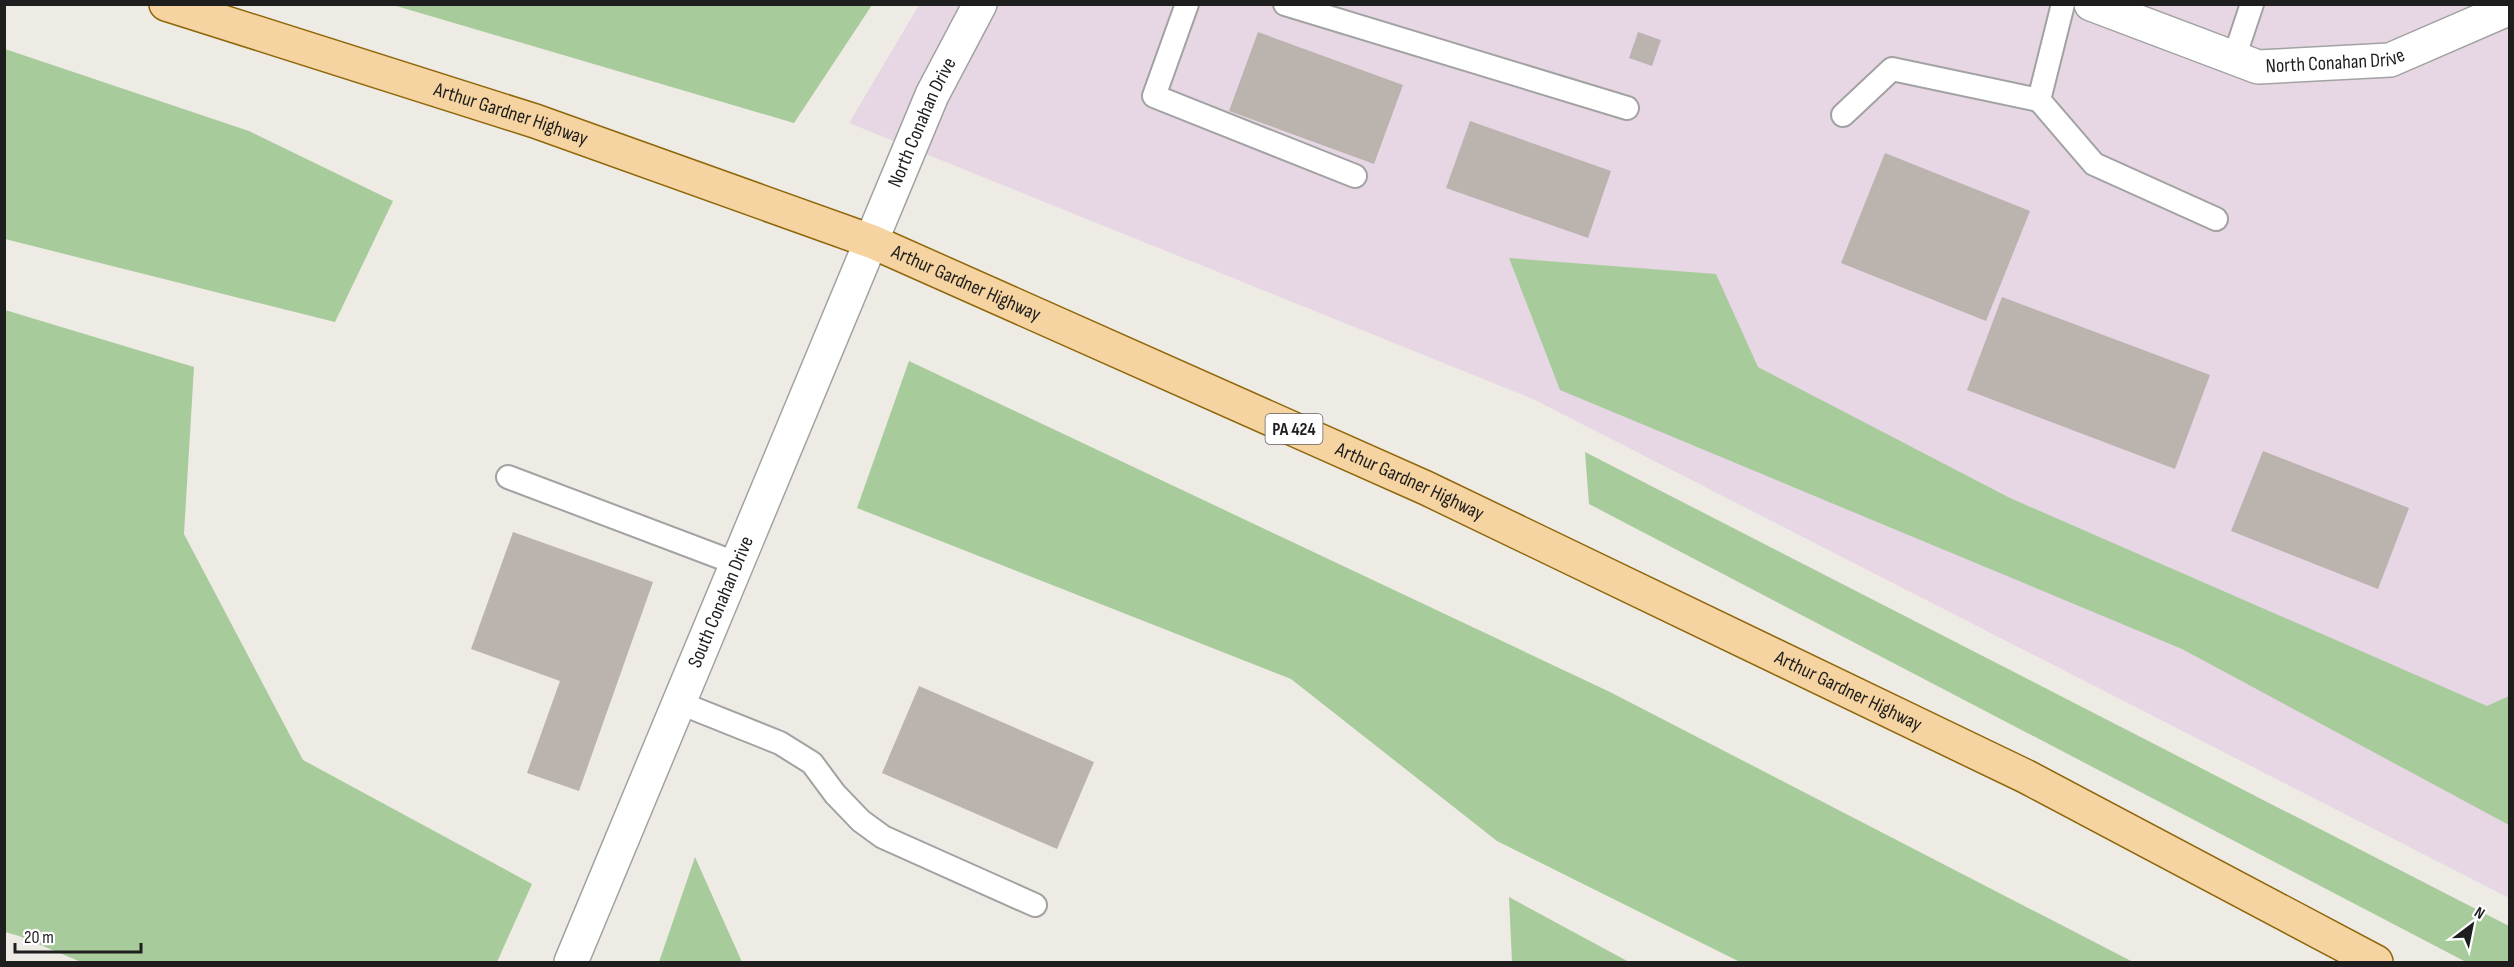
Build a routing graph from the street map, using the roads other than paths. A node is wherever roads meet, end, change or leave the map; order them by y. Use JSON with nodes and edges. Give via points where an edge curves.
{"nodes":[{"id":1,"x":166,"y":4,"type":"edge"},
{"id":2,"x":980,"y":4,"type":"edge"},
{"id":3,"x":1187,"y":4,"type":"edge"},
{"id":4,"x":1285,"y":4,"type":"edge"},
{"id":5,"x":2062,"y":4,"type":"edge"},
{"id":6,"x":2091,"y":4,"type":"edge"},
{"id":7,"x":2252,"y":4,"type":"edge"},
{"id":8,"x":2510,"y":8,"type":"edge"},
{"id":9,"x":2234,"y":58,"type":"junction"},
{"id":10,"x":2039,"y":100,"type":"junction"},
{"id":11,"x":1628,"y":108,"type":"dead end"},
{"id":12,"x":1843,"y":115,"type":"dead end"},
{"id":13,"x":1355,"y":176,"type":"dead end"},
{"id":14,"x":2216,"y":219,"type":"dead end"},
{"id":15,"x":873,"y":242,"type":"junction"},
{"id":16,"x":508,"y":477,"type":"dead end"},
{"id":17,"x":738,"y":564,"type":"junction"},
{"id":18,"x":680,"y":703,"type":"junction"},
{"id":19,"x":1035,"y":905,"type":"dead end"},
{"id":20,"x":571,"y":963,"type":"edge"},
{"id":21,"x":2376,"y":963,"type":"edge"}],
"edges":[{"from":1,"to":15,"type":"main road","name":"Arthur Gardner Highway","number":"PA 424","via":[[535,121]]},
{"from":2,"to":15,"type":"street","name":"North Conahan Drive","via":[[932,95]]},
{"from":3,"to":13,"type":"lane","via":[[1154,96]]},
{"from":4,"to":11,"type":"lane"},
{"from":5,"to":10,"type":"lane"},
{"from":6,"to":9,"type":"street","name":"North Conahan Drive"},
{"from":7,"to":9,"type":"lane"},
{"from":8,"to":9,"type":"street","name":"North Conahan Drive","via":[[2390,60],[2258,67]]},
{"from":10,"to":12,"type":"lane","via":[[1892,69]]},
{"from":10,"to":14,"type":"lane","via":[[2094,165]]},
{"from":15,"to":17,"type":"street","name":"South Conahan Drive"},
{"from":15,"to":21,"type":"main road","name":"Arthur Gardner Highway","number":"PA 424","via":[[1437,493],[2026,777]]},
{"from":16,"to":17,"type":"lane"},
{"from":17,"to":18,"type":"street","name":"South Conahan Drive"},
{"from":18,"to":19,"type":"lane","via":[[780,743],[812,763],[835,794],[883,837]]},
{"from":18,"to":20,"type":"street","name":"South Conahan Drive"}]}
